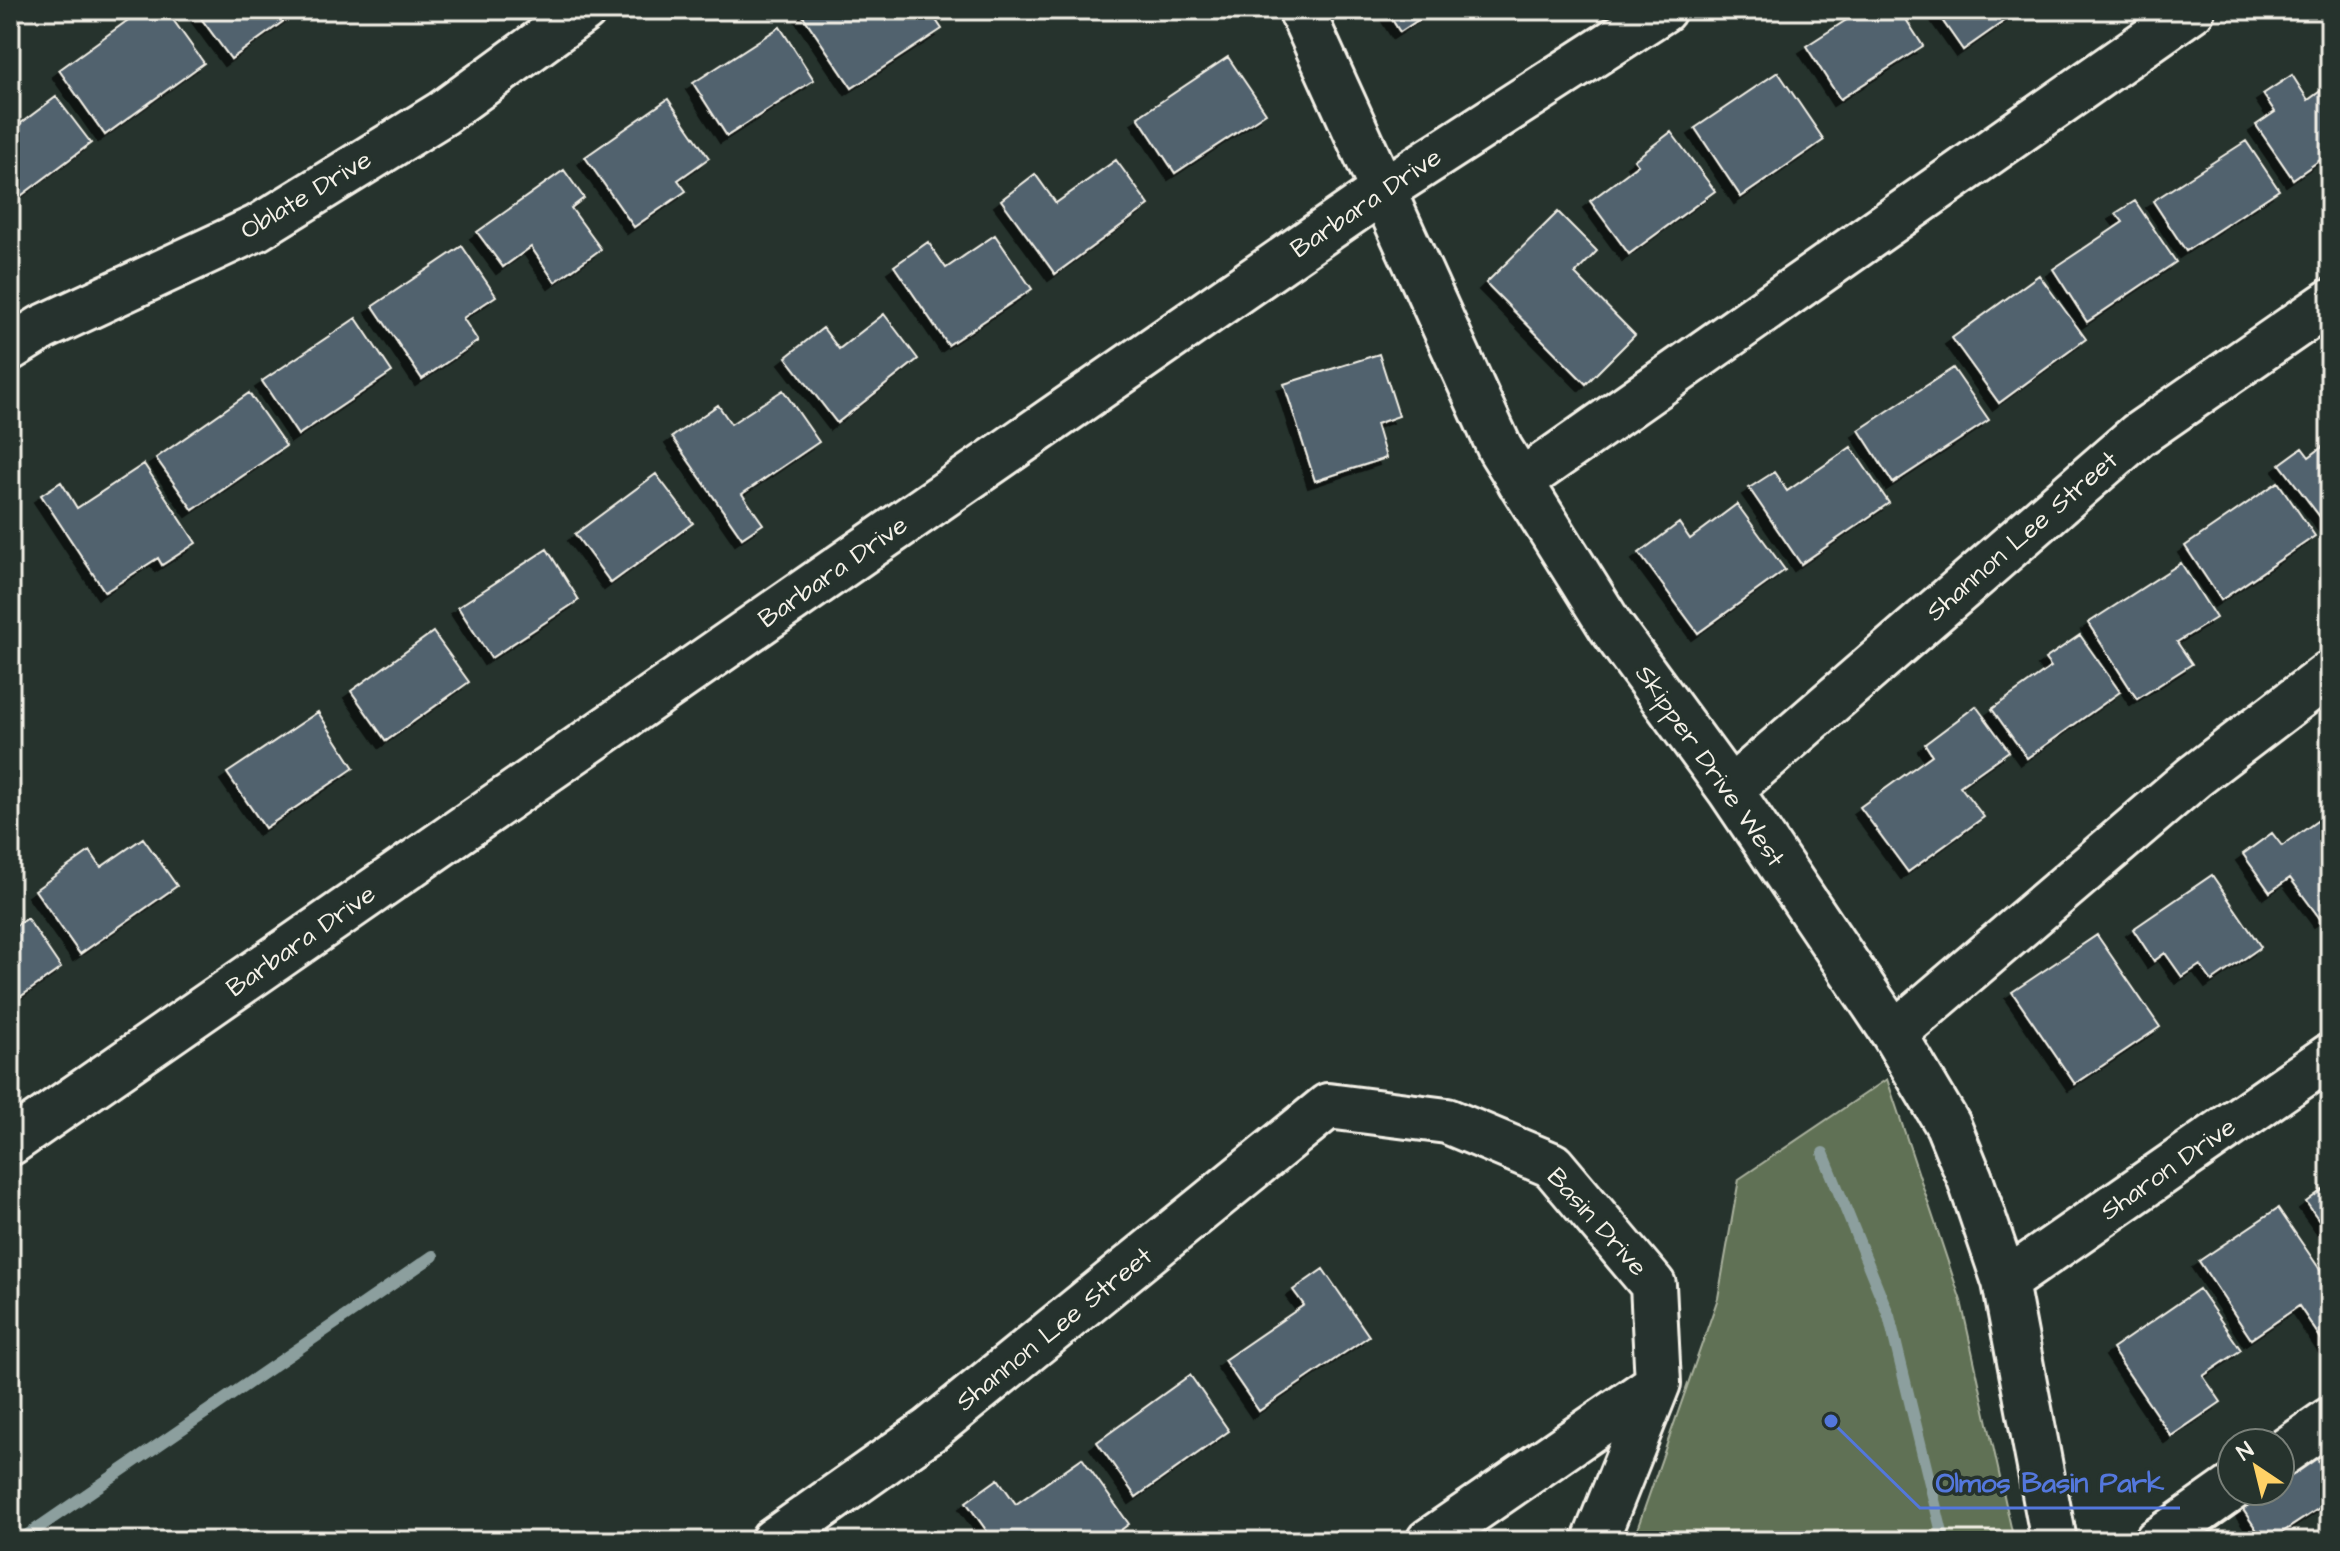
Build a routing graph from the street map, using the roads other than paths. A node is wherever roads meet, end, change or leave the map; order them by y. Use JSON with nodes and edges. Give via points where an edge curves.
{"nodes":[{"id":1,"x":584,"y":10,"type":"edge"},
{"id":2,"x":1301,"y":10,"type":"edge"},
{"id":3,"x":1663,"y":10,"type":"edge"},
{"id":4,"x":2192,"y":10,"type":"edge"},
{"id":5,"x":1382,"y":191,"type":"junction"},
{"id":6,"x":2330,"y":302,"type":"edge"},
{"id":7,"x":21,"y":329,"type":"edge"},
{"id":8,"x":1520,"y":482,"type":"junction"},
{"id":9,"x":2330,"y":673,"type":"edge"},
{"id":10,"x":1730,"y":790,"type":"junction"},
{"id":11,"x":1894,"y":1034,"type":"junction"},
{"id":12,"x":2330,"y":1056,"type":"edge"},
{"id":13,"x":1328,"y":1106,"type":"joint"},
{"id":14,"x":10,"y":1143,"type":"edge"},
{"id":15,"x":2005,"y":1282,"type":"junction"},
{"id":16,"x":1658,"y":1383,"type":"junction"},
{"id":17,"x":2330,"y":1420,"type":"edge"},
{"id":18,"x":2296,"y":1444,"type":"edge"},
{"id":19,"x":2216,"y":1499,"type":"edge"},
{"id":20,"x":773,"y":1541,"type":"edge"},
{"id":21,"x":1429,"y":1541,"type":"edge"},
{"id":22,"x":1595,"y":1541,"type":"edge"},
{"id":23,"x":2054,"y":1541,"type":"edge"},
{"id":24,"x":2157,"y":1541,"type":"edge"}],
"edges":[{"from":1,"to":7,"type":"street","name":"Oblate Drive","via":[[443,113],[257,228]]},
{"from":2,"to":5,"type":"street","name":"Skipper Drive West"},
{"from":3,"to":5,"type":"street","name":"Barbara Drive"},
{"from":4,"to":8,"type":"street"},
{"from":5,"to":8,"type":"street","name":"Skipper Drive West"},
{"from":5,"to":14,"type":"street","name":"Barbara Drive"},
{"from":6,"to":10,"type":"street","name":"Shannon Lee Street","via":[[2138,435]]},
{"from":8,"to":10,"type":"street","name":"Skipper Drive West","via":[[1611,627]]},
{"from":9,"to":11,"type":"street","via":[[2194,777]]},
{"from":10,"to":11,"type":"street","name":"Skipper Drive West"},
{"from":11,"to":15,"type":"street","name":"Skipper Drive West","via":[[1948,1125]]},
{"from":12,"to":15,"type":"street","name":"Sharon Drive"},
{"from":13,"to":16,"type":"street","name":"Basin Drive","via":[[1447,1121],[1552,1165],[1653,1285]]},
{"from":13,"to":20,"type":"street","name":"Shannon Lee Street","via":[[930,1430]]},
{"from":15,"to":23,"type":"street","name":"Skipper Drive West"},
{"from":16,"to":21,"type":"street"},
{"from":16,"to":22,"type":"street","name":"Basin Drive"},
{"from":17,"to":18,"type":"street"},
{"from":19,"to":24,"type":"street"}]}
